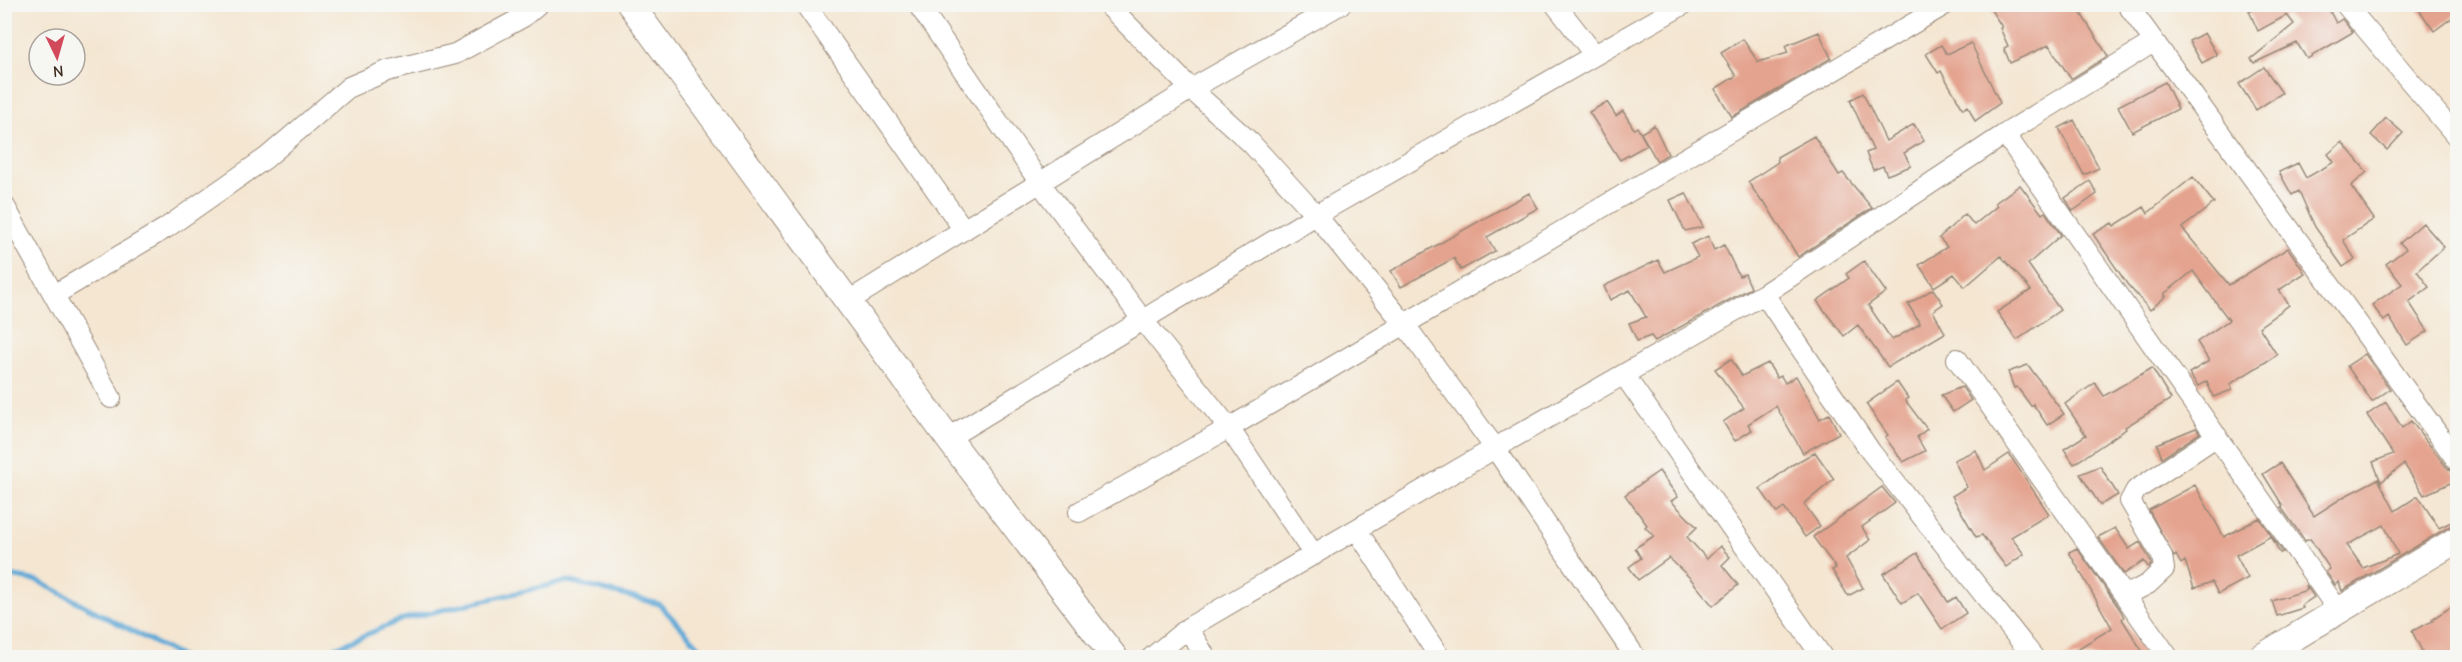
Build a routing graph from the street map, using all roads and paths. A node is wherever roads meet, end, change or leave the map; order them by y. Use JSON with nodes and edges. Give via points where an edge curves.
{"nodes":[{"id":1,"x":538,"y":4,"type":"edge"},
{"id":2,"x":630,"y":4,"type":"edge"},
{"id":3,"x":805,"y":4,"type":"edge"},
{"id":4,"x":918,"y":4,"type":"edge"},
{"id":5,"x":1107,"y":4,"type":"edge"},
{"id":6,"x":1555,"y":4,"type":"edge"},
{"id":7,"x":1684,"y":4,"type":"edge"},
{"id":8,"x":1947,"y":4,"type":"edge"},
{"id":9,"x":2127,"y":4,"type":"edge"},
{"id":10,"x":2345,"y":4,"type":"edge"},
{"id":11,"x":1341,"y":5,"type":"edge"},
{"id":12,"x":2152,"y":43,"type":"junction"},
{"id":13,"x":1594,"y":54,"type":"junction"},
{"id":14,"x":1191,"y":89,"type":"junction"},
{"id":15,"x":2005,"y":134,"type":"junction"},
{"id":16,"x":2457,"y":135,"type":"edge"},
{"id":17,"x":1040,"y":183,"type":"junction"},
{"id":18,"x":4,"y":205,"type":"edge"},
{"id":19,"x":1316,"y":215,"type":"junction"},
{"id":20,"x":964,"y":230,"type":"junction"},
{"id":21,"x":1764,"y":294,"type":"junction"},
{"id":22,"x":54,"y":295,"type":"junction"},
{"id":23,"x":848,"y":302,"type":"junction"},
{"id":24,"x":1142,"y":319,"type":"junction"},
{"id":25,"x":1405,"y":325,"type":"junction"},
{"id":26,"x":1957,"y":359,"type":"dead end"},
{"id":27,"x":1624,"y":375,"type":"junction"},
{"id":28,"x":111,"y":398,"type":"dead end"},
{"id":29,"x":1229,"y":428,"type":"junction"},
{"id":30,"x":2217,"y":436,"type":"junction"},
{"id":31,"x":948,"y":438,"type":"junction"},
{"id":32,"x":1496,"y":448,"type":"junction"},
{"id":33,"x":2457,"y":462,"type":"edge"},
{"id":34,"x":1079,"y":512,"type":"dead end"},
{"id":35,"x":1357,"y":530,"type":"junction"},
{"id":36,"x":2457,"y":539,"type":"edge"},
{"id":37,"x":1314,"y":555,"type":"junction"},
{"id":38,"x":2125,"y":596,"type":"junction"},
{"id":39,"x":2338,"y":610,"type":"junction"},
{"id":40,"x":1188,"y":628,"type":"junction"},
{"id":41,"x":1115,"y":657,"type":"edge"},
{"id":42,"x":1151,"y":657,"type":"edge"},
{"id":43,"x":1206,"y":657,"type":"edge"},
{"id":44,"x":1440,"y":657,"type":"edge"},
{"id":45,"x":1636,"y":657,"type":"edge"},
{"id":46,"x":1824,"y":657,"type":"edge"},
{"id":47,"x":2034,"y":657,"type":"edge"},
{"id":48,"x":2169,"y":657,"type":"edge"},
{"id":49,"x":2260,"y":657,"type":"edge"}],
"edges":[{"from":1,"to":22,"type":"street","via":[[523,17],[455,54],[387,71],[348,87],[266,158],[166,228]]},
{"from":2,"to":23,"type":"main road"},
{"from":3,"to":20,"type":"street"},
{"from":4,"to":17,"type":"street"},
{"from":5,"to":14,"type":"street"},
{"from":6,"to":13,"type":"street"},
{"from":7,"to":13,"type":"street"},
{"from":8,"to":25,"type":"street"},
{"from":9,"to":12,"type":"street"},
{"from":10,"to":16,"type":"street"},
{"from":11,"to":14,"type":"street"},
{"from":12,"to":15,"type":"street"},
{"from":12,"to":33,"type":"street"},
{"from":13,"to":19,"type":"street"},
{"from":14,"to":17,"type":"street"},
{"from":14,"to":19,"type":"street","via":[[1251,142]]},
{"from":15,"to":21,"type":"street"},
{"from":15,"to":30,"type":"street"},
{"from":17,"to":20,"type":"street"},
{"from":17,"to":24,"type":"street"},
{"from":18,"to":22,"type":"street"},
{"from":19,"to":24,"type":"street"},
{"from":19,"to":25,"type":"street"},
{"from":20,"to":23,"type":"street"},
{"from":21,"to":27,"type":"street"},
{"from":21,"to":47,"type":"street","via":[[1870,452]]},
{"from":22,"to":28,"type":"street"},
{"from":23,"to":31,"type":"main road"},
{"from":24,"to":29,"type":"street"},
{"from":24,"to":31,"type":"street"},
{"from":25,"to":29,"type":"street"},
{"from":25,"to":32,"type":"street"},
{"from":26,"to":38,"type":"street"},
{"from":27,"to":32,"type":"street"},
{"from":27,"to":46,"type":"street"},
{"from":29,"to":34,"type":"street"},
{"from":29,"to":37,"type":"street"},
{"from":30,"to":38,"type":"street","via":[[2136,490],[2130,501],[2162,556],[2164,569],[2148,584]]},
{"from":30,"to":39,"type":"street"},
{"from":31,"to":41,"type":"main road"},
{"from":32,"to":35,"type":"street"},
{"from":32,"to":45,"type":"street"},
{"from":35,"to":37,"type":"street"},
{"from":35,"to":44,"type":"street"},
{"from":36,"to":39,"type":"main road"},
{"from":37,"to":40,"type":"street"},
{"from":38,"to":48,"type":"street"},
{"from":39,"to":49,"type":"main road"},
{"from":40,"to":42,"type":"street"},
{"from":40,"to":43,"type":"street"}]}
